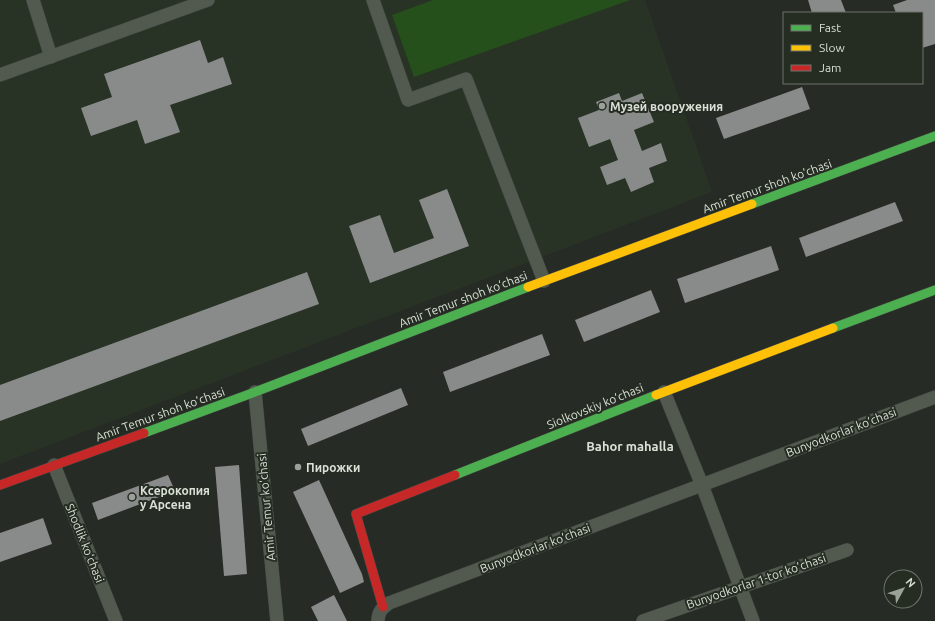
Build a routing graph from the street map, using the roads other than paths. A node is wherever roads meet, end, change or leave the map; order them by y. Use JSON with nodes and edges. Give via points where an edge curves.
{"nodes":[{"id":1,"x":33,"y":0,"type":"edge"},
{"id":2,"x":208,"y":0,"type":"edge"},
{"id":3,"x":373,"y":0,"type":"edge"},
{"id":4,"x":51,"y":57,"type":"junction"},
{"id":5,"x":0,"y":75,"type":"edge"},
{"id":6,"x":935,"y":136,"type":"edge"},
{"id":7,"x":544,"y":281,"type":"junction"},
{"id":8,"x":935,"y":290,"type":"edge"},
{"id":9,"x":255,"y":392,"type":"junction"},
{"id":10,"x":664,"y":392,"type":"junction"},
{"id":11,"x":935,"y":397,"type":"edge"},
{"id":12,"x":54,"y":466,"type":"junction"},
{"id":13,"x":0,"y":485,"type":"edge"},
{"id":14,"x":702,"y":485,"type":"junction"},
{"id":15,"x":847,"y":550,"type":"dead end"},
{"id":16,"x":740,"y":587,"type":"junction"},
{"id":17,"x":383,"y":607,"type":"junction"},
{"id":18,"x":114,"y":621,"type":"edge"},
{"id":19,"x":276,"y":621,"type":"edge"},
{"id":20,"x":378,"y":621,"type":"edge"},
{"id":21,"x":643,"y":621,"type":"edge"},
{"id":22,"x":753,"y":621,"type":"edge"}],
"edges":[{"from":1,"to":4,"type":"street"},
{"from":2,"to":4,"type":"street"},
{"from":3,"to":7,"type":"street","via":[[408,100],[466,79]]},
{"from":4,"to":5,"type":"street"},
{"from":6,"to":7,"type":"main road","name":"Amir Temur shoh ko‘chasi"},
{"from":7,"to":9,"type":"main road","name":"Amir Temur shoh ko‘chasi"},
{"from":8,"to":10,"type":"main road","name":"Siolkovskiy ko‘chasi"},
{"from":9,"to":12,"type":"main road","name":"Amir Temur shoh ko‘chasi"},
{"from":9,"to":19,"type":"street","name":"Amir Temur ko‘chasi"},
{"from":10,"to":14,"type":"street"},
{"from":10,"to":17,"type":"main road","name":"Siolkovskiy ko‘chasi","via":[[356,514]]},
{"from":11,"to":14,"type":"street","name":"Bunyodkorlar ko‘chasi"},
{"from":12,"to":13,"type":"main road","name":"Amir Temur shoh ko‘chasi"},
{"from":12,"to":18,"type":"street","name":"Shodlik ko‘chasi"},
{"from":14,"to":16,"type":"street"},
{"from":14,"to":17,"type":"street","name":"Bunyodkorlar ko‘chasi"},
{"from":15,"to":16,"type":"street","name":"Bunyodkorlar 1-tor ko‘chasi"},
{"from":16,"to":21,"type":"street","name":"Bunyodkorlar 1-tor ko‘chasi"},
{"from":16,"to":22,"type":"street"},
{"from":17,"to":20,"type":"street","via":[[379,612]]}]}
